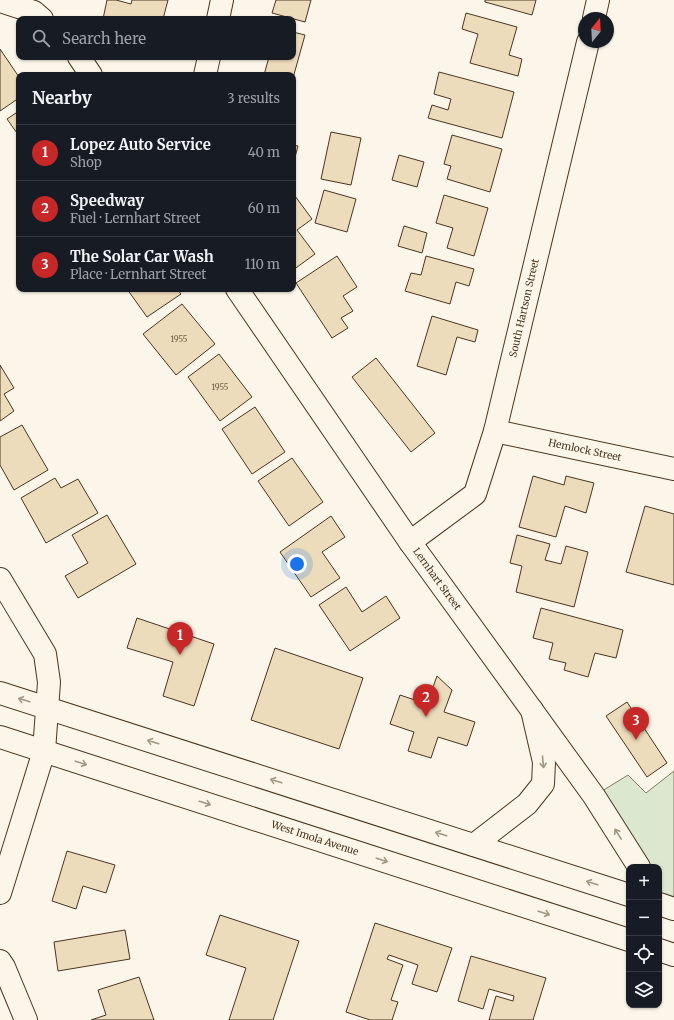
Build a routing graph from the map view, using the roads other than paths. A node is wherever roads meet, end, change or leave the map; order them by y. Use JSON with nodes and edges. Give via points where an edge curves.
{"nodes":[{"id":1,"x":0,"y":0,"type":"edge"},
{"id":2,"x":222,"y":0,"type":"edge"},
{"id":3,"x":598,"y":0,"type":"edge"},
{"id":4,"x":595,"y":12,"type":"edge"},
{"id":5,"x":39,"y":16,"type":"edge"},
{"id":6,"x":219,"y":16,"type":"edge"},
{"id":7,"x":587,"y":48,"type":"edge"},
{"id":8,"x":81,"y":60,"type":"edge"},
{"id":9,"x":208,"y":60,"type":"edge"},
{"id":10,"x":89,"y":72,"type":"edge"},
{"id":11,"x":206,"y":72,"type":"edge"},
{"id":12,"x":239,"y":292,"type":"edge"},
{"id":13,"x":495,"y":431,"type":"junction"},
{"id":14,"x":674,"y":469,"type":"edge"},
{"id":15,"x":410,"y":542,"type":"junction"},
{"id":16,"x":2,"y":592,"type":"edge"},
{"id":17,"x":0,"y":693,"type":"edge"},
{"id":18,"x":48,"y":708,"type":"junction"},
{"id":19,"x":532,"y":710,"type":"junction"},
{"id":20,"x":0,"y":737,"type":"edge"},
{"id":21,"x":44,"y":751,"type":"junction"},
{"id":22,"x":474,"y":844,"type":"junction"},
{"id":23,"x":637,"y":864,"type":"edge"},
{"id":24,"x":0,"y":893,"type":"edge"},
{"id":25,"x":626,"y":894,"type":"edge"},
{"id":26,"x":626,"y":939,"type":"edge"},
{"id":27,"x":662,"y":951,"type":"edge"},
{"id":28,"x":674,"y":955,"type":"edge"},
{"id":29,"x":0,"y":961,"type":"edge"},
{"id":30,"x":26,"y":1020,"type":"edge"}],
"edges":[{"from":1,"to":5,"type":"street"},
{"from":2,"to":6,"type":"street"},
{"from":3,"to":4,"type":"street"},
{"from":7,"to":13,"type":"street","name":"South Hartson Street"},
{"from":8,"to":10,"type":"street"},
{"from":9,"to":11,"type":"street"},
{"from":12,"to":15,"type":"street","name":"Lernhart Street"},
{"from":13,"to":14,"type":"street","name":"Hemlock Street"},
{"from":13,"to":15,"type":"street","name":"South Hartson Street","via":[[475,494]]},
{"from":15,"to":19,"type":"street","name":"Lernhart Street"},
{"from":16,"to":18,"type":"street","via":[[45,654],[49,682]]},
{"from":18,"to":17,"type":"street","one_way":true},
{"from":18,"to":21,"type":"street"},
{"from":22,"to":18,"type":"street","one_way":true},
{"from":19,"to":22,"type":"street","one_way":true,"via":[[544,762],[542,784],[528,804]]},
{"from":23,"to":19,"type":"street","name":"Lernhart Street","one_way":true,"via":[[594,796]]},
{"from":20,"to":21,"type":"street","name":"West Imola Avenue"},
{"from":21,"to":24,"type":"street"},
{"from":21,"to":26,"type":"street","name":"West Imola Avenue","one_way":true},
{"from":25,"to":22,"type":"street","one_way":true},
{"from":27,"to":28,"type":"street"},
{"from":29,"to":30,"type":"street"}]}
